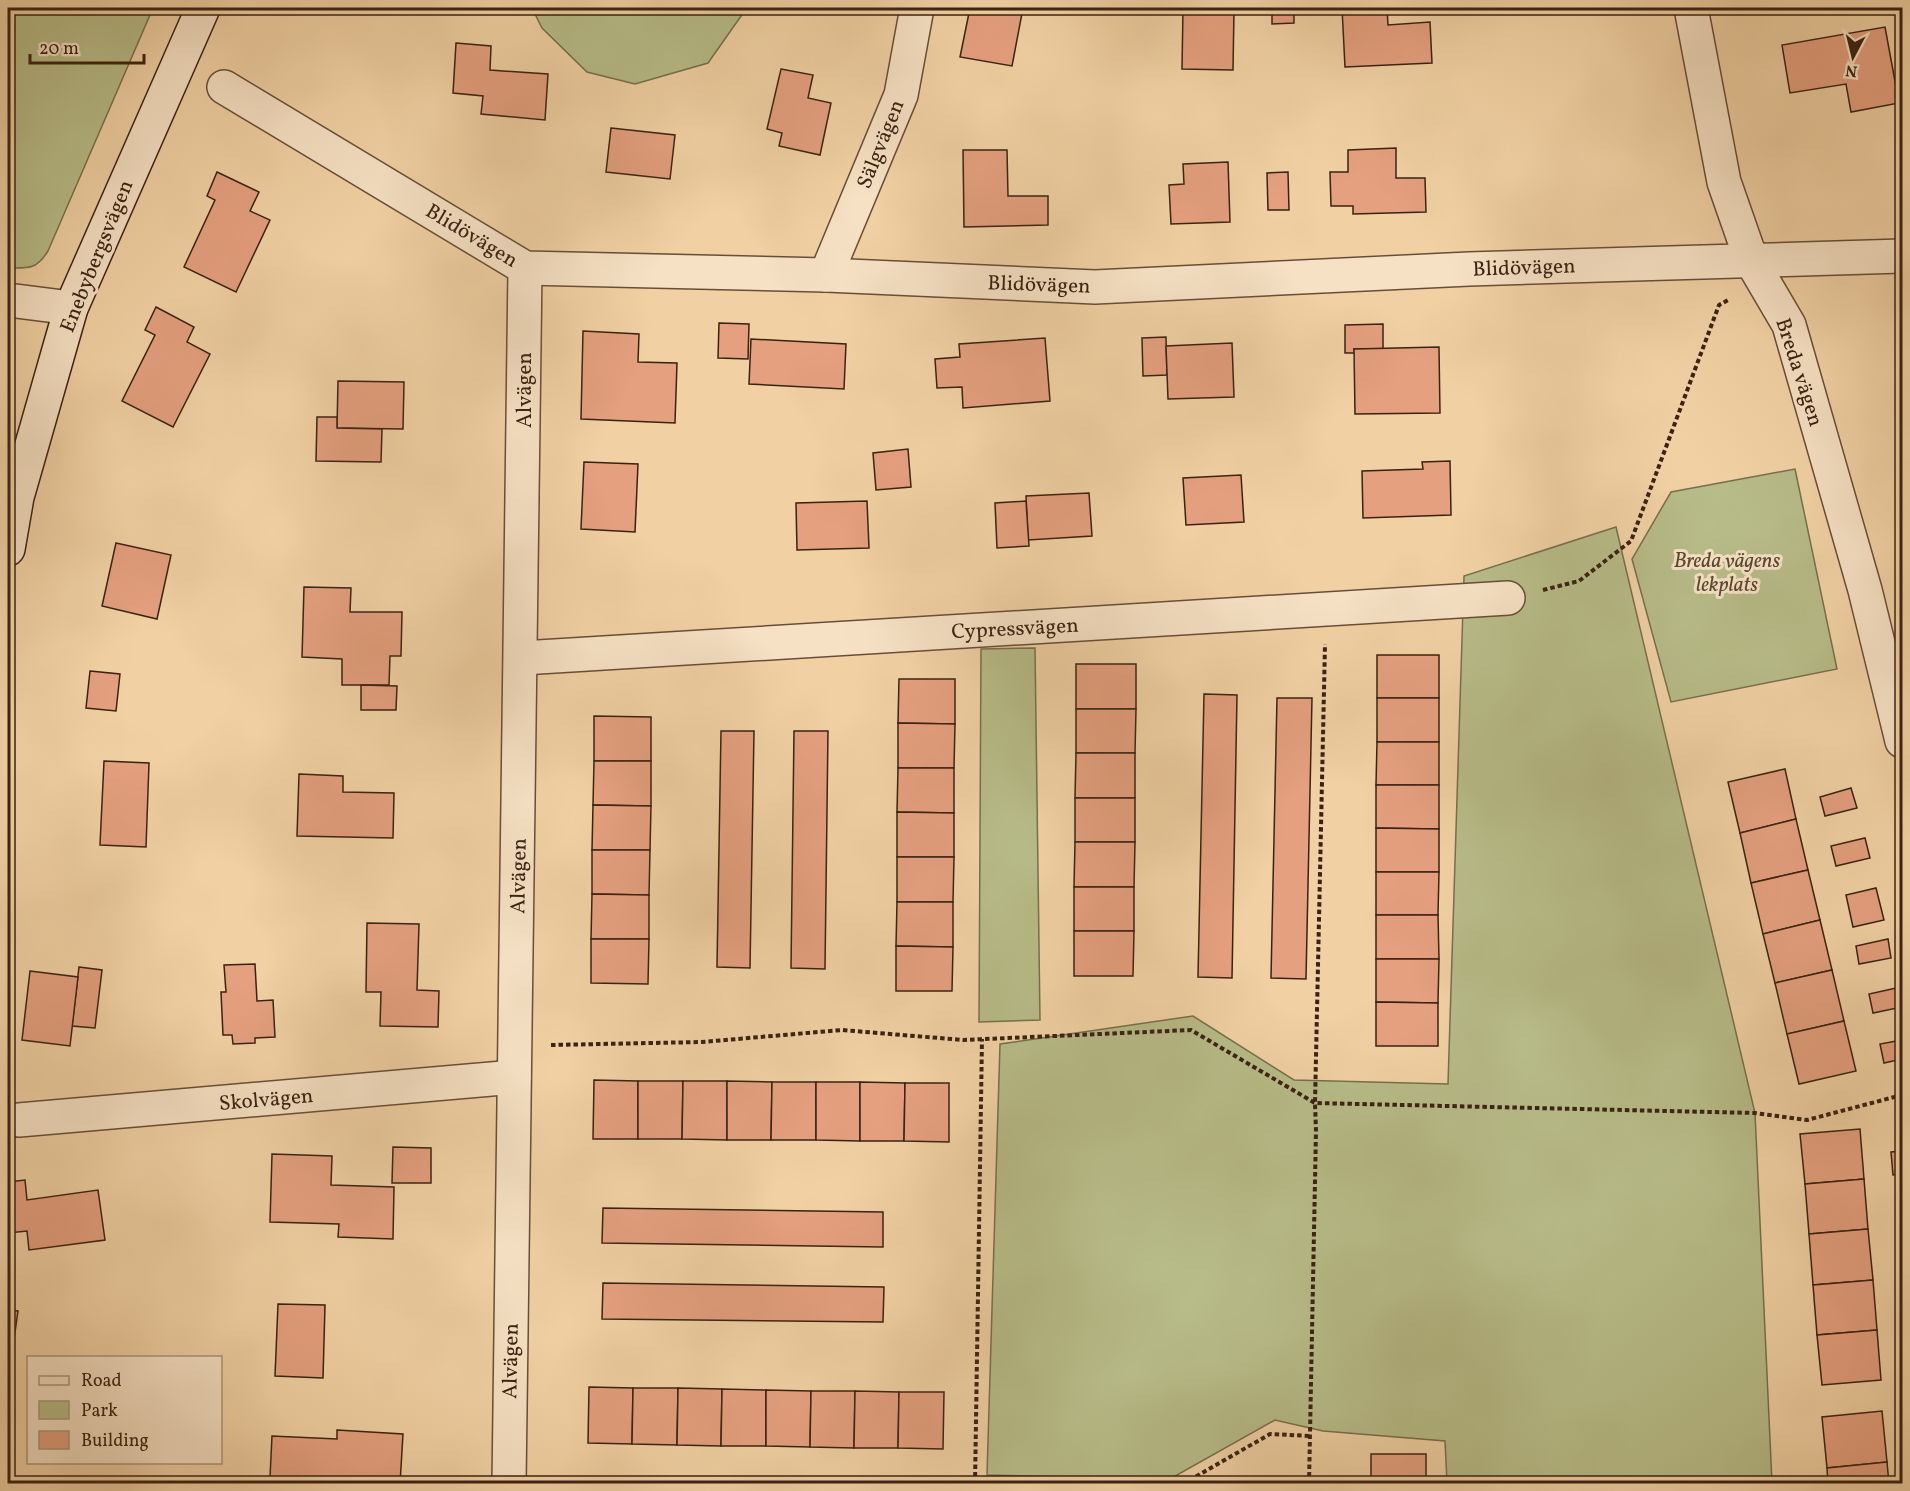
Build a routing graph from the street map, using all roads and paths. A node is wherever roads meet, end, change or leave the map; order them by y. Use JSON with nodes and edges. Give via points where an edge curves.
{"nodes":[{"id":1,"x":203,"y":8,"type":"edge"},
{"id":2,"x":918,"y":8,"type":"edge"},
{"id":3,"x":1691,"y":8,"type":"edge"},
{"id":4,"x":224,"y":87,"type":"dead end"},
{"id":5,"x":1902,"y":256,"type":"edge"},
{"id":6,"x":525,"y":267,"type":"junction"},
{"id":7,"x":1758,"y":272,"type":"junction"},
{"id":8,"x":826,"y":275,"type":"junction"},
{"id":9,"x":8,"y":300,"type":"edge"},
{"id":10,"x":71,"y":308,"type":"junction"},
{"id":11,"x":8,"y":549,"type":"edge"},
{"id":12,"x":1508,"y":598,"type":"joint"},
{"id":13,"x":1325,"y":609,"type":"junction"},
{"id":14,"x":522,"y":658,"type":"junction"},
{"id":15,"x":1902,"y":741,"type":"edge"},
{"id":16,"x":982,"y":1039,"type":"junction"},
{"id":17,"x":515,"y":1045,"type":"junction"},
{"id":18,"x":514,"y":1077,"type":"junction"},
{"id":19,"x":1902,"y":1095,"type":"edge"},
{"id":20,"x":1315,"y":1103,"type":"junction"},
{"id":21,"x":19,"y":1120,"type":"dead end"},
{"id":22,"x":1310,"y":1436,"type":"junction"},
{"id":23,"x":509,"y":1484,"type":"edge"},
{"id":24,"x":830,"y":1484,"type":"edge"},
{"id":25,"x":956,"y":1484,"type":"edge"},
{"id":26,"x":975,"y":1484,"type":"edge"},
{"id":27,"x":1184,"y":1484,"type":"edge"},
{"id":28,"x":1309,"y":1484,"type":"edge"}],
"edges":[{"from":1,"to":10,"type":"street","name":"Enebybergsvägen"},
{"from":2,"to":8,"type":"street","name":"Sälgvägen","via":[[901,95]]},
{"from":3,"to":7,"type":"street","name":"Breda vägen","via":[[1724,182]]},
{"from":4,"to":6,"type":"street","name":"Blidövägen"},
{"from":5,"to":7,"type":"street","name":"Blidövägen"},
{"from":6,"to":8,"type":"street","name":"Blidövägen"},
{"from":6,"to":14,"type":"street","name":"Alvägen"},
{"from":7,"to":8,"type":"street","name":"Blidövägen","via":[[1713,261],[1095,287]]},
{"from":7,"to":12,"type":"path","via":[[1719,305],[1631,541],[1579,581]]},
{"from":7,"to":15,"type":"street","name":"Breda vägen","via":[[1790,325],[1865,590]]},
{"from":9,"to":10,"type":"street"},
{"from":10,"to":11,"type":"street","name":"Enebybergsvägen","via":[[17,497]]},
{"from":12,"to":13,"type":"street","name":"Cypressvägen"},
{"from":13,"to":14,"type":"street","name":"Cypressvägen"},
{"from":13,"to":20,"type":"path"},
{"from":14,"to":17,"type":"street","name":"Alvägen"},
{"from":16,"to":17,"type":"path","via":[[842,1030],[702,1042]]},
{"from":16,"to":20,"type":"path","via":[[1191,1030]]},
{"from":16,"to":26,"type":"path"},
{"from":17,"to":18,"type":"street","name":"Alvägen"},
{"from":18,"to":21,"type":"street","name":"Skolvägen"},
{"from":18,"to":23,"type":"street","name":"Alvägen"},
{"from":19,"to":20,"type":"path","via":[[1807,1120],[1755,1113]]},
{"from":20,"to":22,"type":"path"},
{"from":22,"to":27,"type":"path","via":[[1269,1434]]},
{"from":22,"to":28,"type":"path"},
{"from":24,"to":25,"type":"path"}]}
